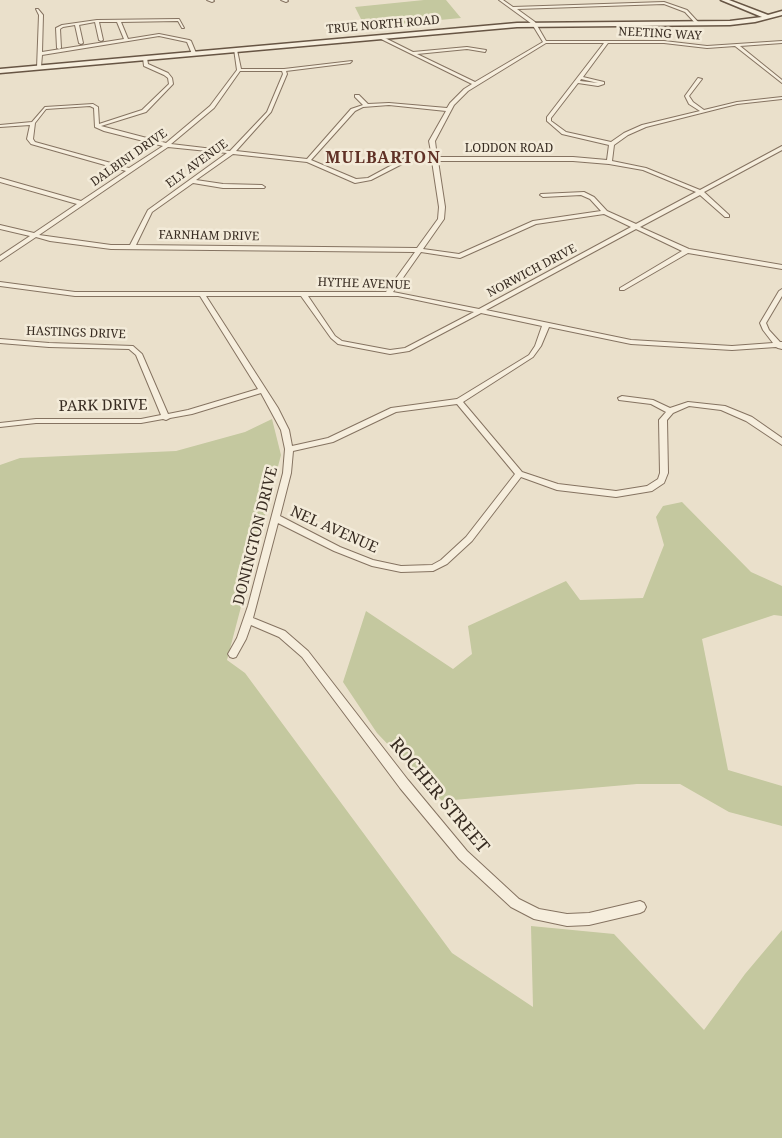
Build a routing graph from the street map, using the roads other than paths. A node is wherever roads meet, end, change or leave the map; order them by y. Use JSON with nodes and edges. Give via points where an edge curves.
{"nodes":[{"id":1,"x":501,"y":0,"type":"edge"},
{"id":2,"x":724,"y":0,"type":"edge"},
{"id":3,"x":735,"y":0,"type":"edge"},
{"id":4,"x":642,"y":2,"type":"edge"},
{"id":5,"x":512,"y":8,"type":"junction"},
{"id":6,"x":37,"y":10,"type":"dead end"},
{"id":7,"x":782,"y":13,"type":"edge"},
{"id":8,"x":772,"y":16,"type":"junction"},
{"id":9,"x":782,"y":18,"type":"edge"},
{"id":10,"x":118,"y":20,"type":"junction"},
{"id":11,"x":140,"y":20,"type":"junction"},
{"id":12,"x":97,"y":21,"type":"junction"},
{"id":13,"x":161,"y":21,"type":"junction"},
{"id":14,"x":782,"y":22,"type":"edge"},
{"id":15,"x":697,"y":23,"type":"junction"},
{"id":16,"x":77,"y":24,"type":"junction"},
{"id":17,"x":534,"y":24,"type":"junction"},
{"id":18,"x":142,"y":26,"type":"dead end"},
{"id":19,"x":183,"y":27,"type":"dead end"},
{"id":20,"x":165,"y":30,"type":"dead end"},
{"id":21,"x":380,"y":37,"type":"junction"},
{"id":22,"x":101,"y":40,"type":"dead end"},
{"id":23,"x":126,"y":40,"type":"junction"},
{"id":24,"x":545,"y":42,"type":"junction"},
{"id":25,"x":607,"y":42,"type":"junction"},
{"id":26,"x":782,"y":42,"type":"edge"},
{"id":27,"x":80,"y":43,"type":"dead end"},
{"id":28,"x":736,"y":45,"type":"junction"},
{"id":29,"x":59,"y":48,"type":"dead end"},
{"id":30,"x":235,"y":50,"type":"junction"},
{"id":31,"x":485,"y":51,"type":"dead end"},
{"id":32,"x":194,"y":53,"type":"junction"},
{"id":33,"x":412,"y":53,"type":"junction"},
{"id":34,"x":39,"y":54,"type":"junction"},
{"id":35,"x":145,"y":58,"type":"junction"},
{"id":36,"x":350,"y":62,"type":"dead end"},
{"id":37,"x":39,"y":67,"type":"junction"},
{"id":38,"x":0,"y":70,"type":"edge"},
{"id":39,"x":239,"y":70,"type":"junction"},
{"id":40,"x":284,"y":70,"type":"junction"},
{"id":41,"x":700,"y":79,"type":"dead end"},
{"id":42,"x":782,"y":82,"type":"edge"},
{"id":43,"x":475,"y":84,"type":"junction"},
{"id":44,"x":358,"y":96,"type":"dead end"},
{"id":45,"x":782,"y":98,"type":"edge"},
{"id":46,"x":366,"y":105,"type":"junction"},
{"id":47,"x":448,"y":110,"type":"junction"},
{"id":48,"x":704,"y":111,"type":"junction"},
{"id":49,"x":33,"y":123,"type":"junction"},
{"id":50,"x":0,"y":126,"type":"edge"},
{"id":51,"x":97,"y":126,"type":"junction"},
{"id":52,"x":612,"y":144,"type":"junction"},
{"id":53,"x":167,"y":145,"type":"junction"},
{"id":54,"x":782,"y":148,"type":"edge"},
{"id":55,"x":232,"y":152,"type":"junction"},
{"id":56,"x":434,"y":159,"type":"junction"},
{"id":57,"x":308,"y":161,"type":"junction"},
{"id":58,"x":609,"y":162,"type":"junction"},
{"id":59,"x":130,"y":170,"type":"junction"},
{"id":60,"x":0,"y":180,"type":"edge"},
{"id":61,"x":192,"y":181,"type":"junction"},
{"id":62,"x":262,"y":187,"type":"dead end"},
{"id":63,"x":700,"y":192,"type":"junction"},
{"id":64,"x":542,"y":195,"type":"dead end"},
{"id":65,"x":81,"y":203,"type":"junction"},
{"id":66,"x":605,"y":212,"type":"junction"},
{"id":67,"x":727,"y":216,"type":"dead end"},
{"id":68,"x":0,"y":227,"type":"edge"},
{"id":69,"x":636,"y":227,"type":"junction"},
{"id":70,"x":33,"y":236,"type":"junction"},
{"id":71,"x":132,"y":247,"type":"junction"},
{"id":72,"x":420,"y":250,"type":"junction"},
{"id":73,"x":687,"y":251,"type":"junction"},
{"id":74,"x":0,"y":259,"type":"edge"},
{"id":75,"x":782,"y":267,"type":"edge"},
{"id":76,"x":0,"y":284,"type":"edge"},
{"id":77,"x":622,"y":289,"type":"dead end"},
{"id":78,"x":782,"y":291,"type":"edge"},
{"id":79,"x":202,"y":294,"type":"junction"},
{"id":80,"x":303,"y":294,"type":"junction"},
{"id":81,"x":388,"y":294,"type":"junction"},
{"id":82,"x":482,"y":311,"type":"junction"},
{"id":83,"x":546,"y":325,"type":"junction"},
{"id":84,"x":0,"y":341,"type":"edge"},
{"id":85,"x":780,"y":346,"type":"edge"},
{"id":86,"x":262,"y":390,"type":"junction"},
{"id":87,"x":622,"y":398,"type":"dead end"},
{"id":88,"x":459,"y":400,"type":"junction"},
{"id":89,"x":670,"y":411,"type":"junction"},
{"id":90,"x":166,"y":418,"type":"junction"},
{"id":91,"x":0,"y":425,"type":"edge"},
{"id":92,"x":782,"y":442,"type":"edge"},
{"id":93,"x":289,"y":449,"type":"junction"},
{"id":94,"x":518,"y":474,"type":"junction"},
{"id":95,"x":276,"y":518,"type":"junction"},
{"id":96,"x":249,"y":620,"type":"junction"},
{"id":97,"x":233,"y":654,"type":"dead end"},
{"id":98,"x":640,"y":907,"type":"dead end"}],
"edges":[{"from":1,"to":5,"type":"street"},
{"from":2,"to":8,"type":"main road"},
{"from":3,"to":8,"type":"main road"},
{"from":4,"to":5,"type":"street"},
{"from":4,"to":15,"type":"street","via":[[672,4],[689,13]]},
{"from":5,"to":17,"type":"street"},
{"from":6,"to":34,"type":"street","via":[[41,15]]},
{"from":7,"to":8,"type":"main road","name":"TRUE NORTH ROAD"},
{"from":8,"to":9,"type":"main road"},
{"from":8,"to":14,"type":"main road"},
{"from":8,"to":15,"type":"main road","name":"TRUE NORTH ROAD","via":[[740,22]]},
{"from":10,"to":11,"type":"street"},
{"from":10,"to":12,"type":"street"},
{"from":10,"to":23,"type":"street"},
{"from":11,"to":13,"type":"street"},
{"from":11,"to":18,"type":"street"},
{"from":12,"to":16,"type":"street"},
{"from":12,"to":22,"type":"street"},
{"from":13,"to":19,"type":"street","via":[[180,20]]},
{"from":13,"to":20,"type":"street"},
{"from":15,"to":17,"type":"main road","name":"TRUE NORTH ROAD"},
{"from":16,"to":27,"type":"street"},
{"from":16,"to":29,"type":"street","via":[[58,28]]},
{"from":17,"to":21,"type":"main road","name":"TRUE NORTH ROAD"},
{"from":17,"to":24,"type":"street"},
{"from":21,"to":30,"type":"main road","name":"TRUE NORTH ROAD"},
{"from":21,"to":33,"type":"street"},
{"from":23,"to":32,"type":"street","via":[[159,35],[181,39],[190,44]]},
{"from":23,"to":34,"type":"street"},
{"from":24,"to":25,"type":"street","name":"NEETING WAY"},
{"from":24,"to":43,"type":"street"},
{"from":25,"to":28,"type":"street","name":"NEETING WAY","via":[[664,42],[707,47]]},
{"from":25,"to":52,"type":"street","via":[[549,118],[551,125],[564,133]]},
{"from":26,"to":28,"type":"street","name":"NEETING WAY"},
{"from":28,"to":42,"type":"street"},
{"from":30,"to":32,"type":"main road","name":"TRUE NORTH ROAD"},
{"from":30,"to":39,"type":"street"},
{"from":31,"to":33,"type":"street","via":[[467,48]]},
{"from":32,"to":35,"type":"main road","name":"TRUE NORTH ROAD"},
{"from":33,"to":43,"type":"street"},
{"from":34,"to":37,"type":"street"},
{"from":35,"to":37,"type":"main road","name":"TRUE NORTH ROAD"},
{"from":35,"to":51,"type":"street","via":[[146,66],[166,74],[171,84],[144,111]]},
{"from":36,"to":40,"type":"street"},
{"from":37,"to":38,"type":"main road","name":"TRUE NORTH ROAD"},
{"from":39,"to":40,"type":"street"},
{"from":39,"to":53,"type":"street","name":"DALBINI DRIVE","via":[[212,107]]},
{"from":40,"to":55,"type":"street","name":"ELY AVENUE","via":[[272,107]]},
{"from":41,"to":48,"type":"street","via":[[687,96],[691,103]]},
{"from":43,"to":47,"type":"street","via":[[456,98]]},
{"from":44,"to":46,"type":"street"},
{"from":45,"to":48,"type":"street","via":[[744,101]]},
{"from":46,"to":47,"type":"street","via":[[395,104]]},
{"from":46,"to":57,"type":"street","via":[[353,110]]},
{"from":47,"to":56,"type":"street","via":[[433,138]]},
{"from":48,"to":52,"type":"street","via":[[644,126]]},
{"from":49,"to":50,"type":"street"},
{"from":49,"to":51,"type":"street","via":[[43,109],[82,105],[94,106]]},
{"from":49,"to":59,"type":"street","via":[[30,139],[33,143]]},
{"from":51,"to":53,"type":"street","name":"LODDON ROAD"},
{"from":52,"to":58,"type":"street"},
{"from":53,"to":55,"type":"street","name":"LODDON ROAD"},
{"from":53,"to":59,"type":"street","name":"DALBINI DRIVE"},
{"from":54,"to":63,"type":"street","name":"NORWICH DRIVE"},
{"from":55,"to":57,"type":"street","name":"LODDON ROAD"},
{"from":55,"to":61,"type":"street","name":"ELY AVENUE"},
{"from":56,"to":57,"type":"street","name":"LODDON ROAD","via":[[403,160],[360,181],[349,180]]},
{"from":56,"to":58,"type":"street","name":"LODDON ROAD","via":[[573,158]]},
{"from":56,"to":72,"type":"street","via":[[442,213]]},
{"from":58,"to":63,"type":"street","name":"LODDON ROAD","via":[[644,169]]},
{"from":59,"to":65,"type":"street","name":"DALBINI DRIVE"},
{"from":60,"to":65,"type":"street"},
{"from":61,"to":62,"type":"street"},
{"from":61,"to":71,"type":"street","name":"ELY AVENUE","via":[[150,211]]},
{"from":63,"to":67,"type":"street","name":"LODDON ROAD"},
{"from":63,"to":69,"type":"street","name":"NORWICH DRIVE"},
{"from":64,"to":66,"type":"street","via":[[582,192]]},
{"from":65,"to":70,"type":"street","name":"DALBINI DRIVE"},
{"from":66,"to":69,"type":"street"},
{"from":66,"to":72,"type":"street","name":"FARNHAM DRIVE","via":[[529,224],[464,256]]},
{"from":68,"to":70,"type":"street","name":"FARNHAM DRIVE"},
{"from":69,"to":73,"type":"street"},
{"from":69,"to":82,"type":"street","name":"NORWICH DRIVE"},
{"from":70,"to":71,"type":"street","name":"FARNHAM DRIVE","via":[[92,246]]},
{"from":70,"to":74,"type":"street","name":"DALBINI DRIVE"},
{"from":71,"to":72,"type":"street","name":"FARNHAM DRIVE"},
{"from":72,"to":81,"type":"street"},
{"from":73,"to":75,"type":"street"},
{"from":73,"to":77,"type":"street"},
{"from":76,"to":79,"type":"street","name":"HYTHE AVENUE","via":[[75,294]]},
{"from":78,"to":85,"type":"street","via":[[763,322]]},
{"from":79,"to":80,"type":"street","name":"HYTHE AVENUE"},
{"from":79,"to":86,"type":"street","name":"DONINGTON DRIVE"},
{"from":80,"to":81,"type":"street","name":"HYTHE AVENUE"},
{"from":80,"to":82,"type":"street","name":"NORWICH DRIVE","via":[[338,342],[394,352],[412,348]]},
{"from":81,"to":82,"type":"street","name":"HYTHE AVENUE"},
{"from":82,"to":83,"type":"street","name":"HYTHE AVENUE"},
{"from":83,"to":85,"type":"street","name":"HYTHE AVENUE","via":[[648,344],[732,348]]},
{"from":83,"to":88,"type":"street","via":[[531,356]]},
{"from":84,"to":90,"type":"street","name":"HASTINGS DRIVE","via":[[131,347],[138,354]]},
{"from":86,"to":90,"type":"street","name":"PARK DRIVE"},
{"from":86,"to":93,"type":"street","name":"DONINGTON DRIVE","via":[[281,420]]},
{"from":87,"to":89,"type":"street","via":[[653,402]]},
{"from":88,"to":93,"type":"street","via":[[394,410],[330,440]]},
{"from":88,"to":94,"type":"street"},
{"from":89,"to":92,"type":"street","via":[[688,404],[722,408],[749,419]]},
{"from":89,"to":94,"type":"street","via":[[663,420],[663,478],[649,489],[616,494],[595,493],[557,487]]},
{"from":90,"to":91,"type":"street","name":"PARK DRIVE","via":[[124,423],[36,421]]},
{"from":93,"to":95,"type":"street","name":"DONINGTON DRIVE"},
{"from":94,"to":95,"type":"street","name":"NEL AVENUE","via":[[469,540],[433,568],[401,569],[372,563]]},
{"from":95,"to":96,"type":"street","name":"DONINGTON DRIVE"},
{"from":96,"to":97,"type":"street","name":"DONINGTON DRIVE"},
{"from":96,"to":98,"type":"street","name":"ROCHER STREET","via":[[282,634],[305,654],[463,856],[515,903],[538,915],[567,920],[589,919]]}]}
